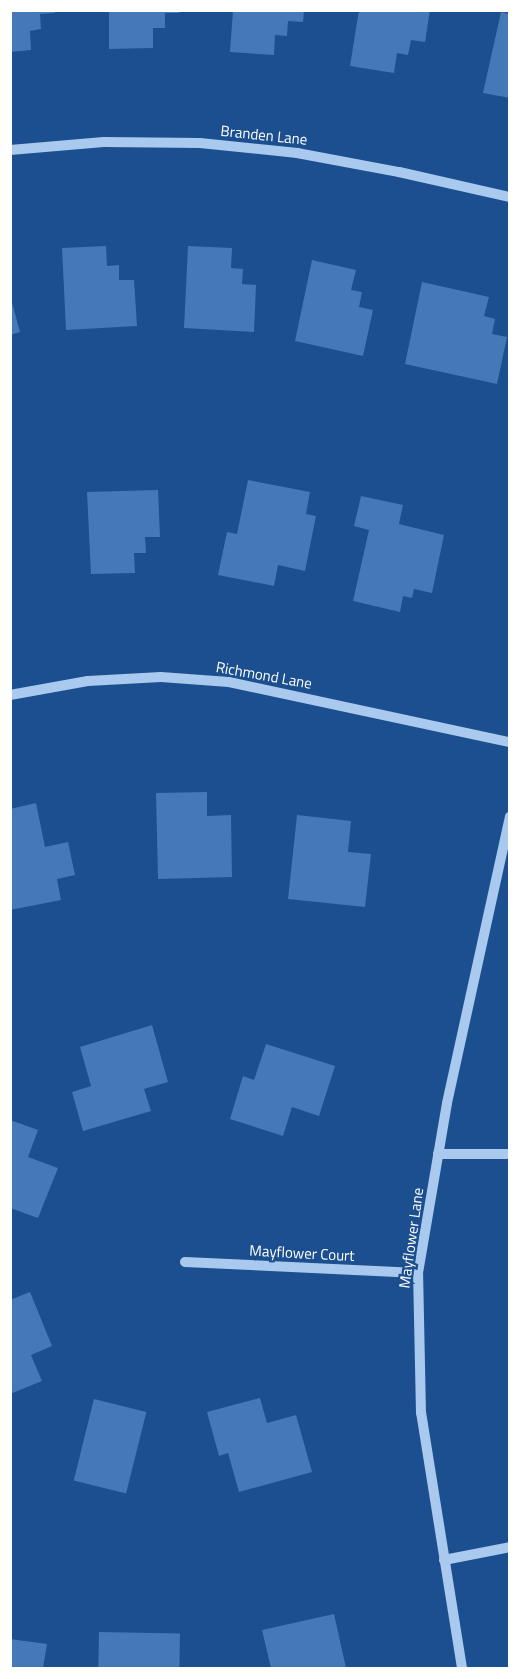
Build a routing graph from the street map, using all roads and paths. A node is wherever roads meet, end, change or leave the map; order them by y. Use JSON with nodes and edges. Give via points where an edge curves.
{"nodes":[{"id":1,"x":10,"y":150,"type":"edge"},
{"id":2,"x":510,"y":197,"type":"edge"},
{"id":3,"x":10,"y":695,"type":"edge"},
{"id":4,"x":510,"y":742,"type":"edge"},
{"id":5,"x":510,"y":817,"type":"edge"},
{"id":6,"x":510,"y":1154,"type":"edge"},
{"id":7,"x":438,"y":1155,"type":"junction"},
{"id":8,"x":185,"y":1262,"type":"dead end"},
{"id":9,"x":418,"y":1273,"type":"junction"},
{"id":10,"x":510,"y":1547,"type":"edge"},
{"id":11,"x":444,"y":1560,"type":"junction"},
{"id":12,"x":462,"y":1668,"type":"edge"}],
"edges":[{"from":1,"to":2,"type":"street","name":"Branden Lane","via":[[104,142],[200,143],[297,153]]},
{"from":3,"to":4,"type":"street","name":"Richmond Lane","via":[[88,681],[161,677],[229,682]]},
{"from":5,"to":7,"type":"street","name":"Mayflower Lane"},
{"from":6,"to":7,"type":"street"},
{"from":7,"to":9,"type":"street","name":"Mayflower Lane"},
{"from":8,"to":9,"type":"street","name":"Mayflower Court"},
{"from":9,"to":11,"type":"street","name":"Mayflower Lane","via":[[421,1413]]},
{"from":10,"to":11,"type":"street"},
{"from":11,"to":12,"type":"street","name":"Mayflower Lane"}]}
